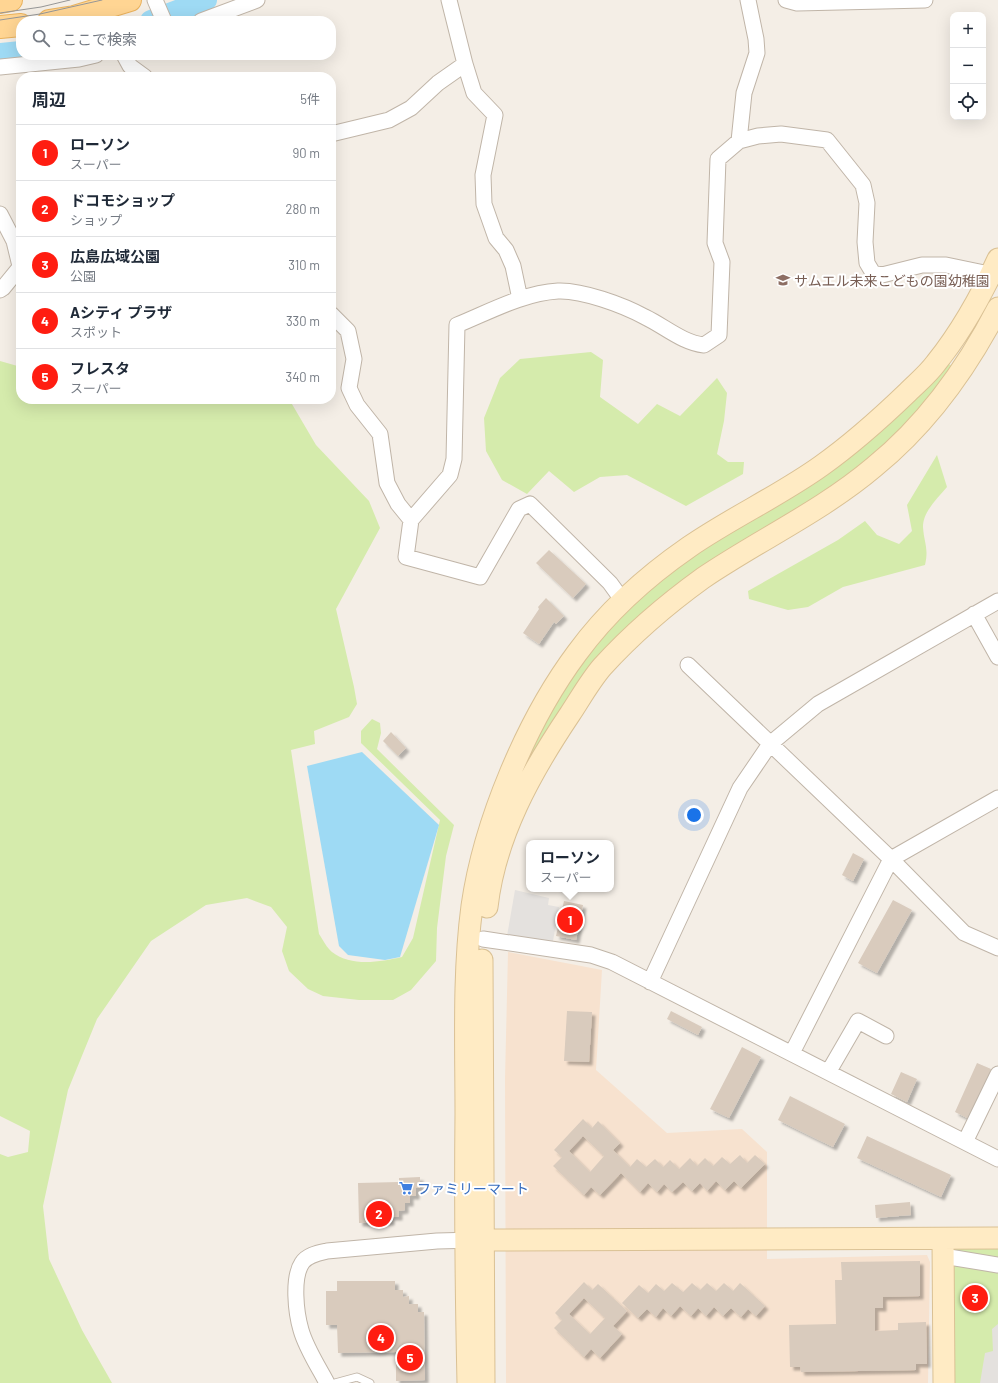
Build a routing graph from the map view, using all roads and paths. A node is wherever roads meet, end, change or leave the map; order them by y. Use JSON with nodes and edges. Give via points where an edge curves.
{"nodes":[{"id":1,"x":11,"y":0,"type":"edge"},
{"id":2,"x":130,"y":0,"type":"edge"},
{"id":3,"x":257,"y":0,"type":"edge"},
{"id":4,"x":449,"y":0,"type":"edge"},
{"id":5,"x":748,"y":0,"type":"edge"},
{"id":6,"x":786,"y":0,"type":"edge"},
{"id":7,"x":925,"y":0,"type":"edge"},
{"id":8,"x":0,"y":2,"type":"edge"},
{"id":9,"x":156,"y":2,"type":"edge"},
{"id":10,"x":76,"y":16,"type":"edge"},
{"id":11,"x":162,"y":16,"type":"edge"},
{"id":12,"x":214,"y":16,"type":"edge"},
{"id":13,"x":16,"y":25,"type":"edge"},
{"id":14,"x":0,"y":27,"type":"edge"},
{"id":15,"x":69,"y":60,"type":"edge"},
{"id":16,"x":127,"y":60,"type":"edge"},
{"id":17,"x":465,"y":64,"type":"junction"},
{"id":18,"x":0,"y":67,"type":"edge"},
{"id":19,"x":138,"y":72,"type":"edge"},
{"id":20,"x":336,"y":133,"type":"edge"},
{"id":21,"x":739,"y":141,"type":"junction"},
{"id":22,"x":0,"y":214,"type":"edge"},
{"id":23,"x":16,"y":248,"type":"edge"},
{"id":24,"x":996,"y":270,"type":"edge"},
{"id":25,"x":16,"y":272,"type":"edge"},
{"id":26,"x":0,"y":290,"type":"edge"},
{"id":27,"x":520,"y":299,"type":"junction"},
{"id":28,"x":998,"y":308,"type":"edge"},
{"id":29,"x":336,"y":319,"type":"edge"},
{"id":30,"x":411,"y":520,"type":"junction"},
{"id":31,"x":623,"y":601,"type":"junction"},
{"id":32,"x":998,"y":601,"type":"edge"},
{"id":33,"x":974,"y":614,"type":"junction"},
{"id":34,"x":998,"y":657,"type":"edge"},
{"id":35,"x":688,"y":665,"type":"dead end"},
{"id":36,"x":770,"y":744,"type":"junction"},
{"id":37,"x":998,"y":798,"type":"edge"},
{"id":38,"x":891,"y":859,"type":"junction"},
{"id":39,"x":483,"y":939,"type":"junction"},
{"id":40,"x":998,"y":948,"type":"edge"},
{"id":41,"x":650,"y":982,"type":"junction"},
{"id":42,"x":886,"y":1036,"type":"dead end"},
{"id":43,"x":792,"y":1053,"type":"junction"},
{"id":44,"x":828,"y":1072,"type":"junction"},
{"id":45,"x":998,"y":1074,"type":"edge"},
{"id":46,"x":964,"y":1142,"type":"junction"},
{"id":47,"x":998,"y":1159,"type":"edge"},
{"id":48,"x":998,"y":1238,"type":"edge"},
{"id":49,"x":474,"y":1240,"type":"junction"},
{"id":50,"x":943,"y":1248,"type":"junction"},
{"id":51,"x":998,"y":1265,"type":"edge"},
{"id":52,"x":327,"y":1383,"type":"edge"},
{"id":53,"x":335,"y":1383,"type":"edge"},
{"id":54,"x":370,"y":1383,"type":"edge"},
{"id":55,"x":468,"y":1383,"type":"edge"},
{"id":56,"x":484,"y":1383,"type":"edge"},
{"id":57,"x":944,"y":1383,"type":"edge"}],
"edges":[{"from":1,"to":8,"type":"main road"},
{"from":2,"to":10,"type":"main road"},
{"from":3,"to":12,"type":"street"},
{"from":4,"to":17,"type":"street"},
{"from":5,"to":21,"type":"street","via":[[757,53],[744,93]]},
{"from":6,"to":7,"type":"street","via":[[796,3]]},
{"from":9,"to":11,"type":"street"},
{"from":13,"to":14,"type":"main road"},
{"from":15,"to":18,"type":"street"},
{"from":16,"to":19,"type":"street"},
{"from":17,"to":20,"type":"street","via":[[438,83],[411,108],[389,120]]},
{"from":17,"to":27,"type":"street","via":[[474,93],[496,114],[483,175],[484,204],[496,238],[506,250],[513,266]]},
{"from":21,"to":24,"type":"street","via":[[781,134],[827,140],[863,185],[867,202],[867,263],[873,273],[882,275],[922,265]]},
{"from":21,"to":27,"type":"street","via":[[718,159],[715,243],[722,262],[719,335],[704,345],[694,344],[643,316],[584,293],[558,291]]},
{"from":22,"to":23,"type":"street"},
{"from":24,"to":31,"type":"street","via":[[936,364],[892,408],[819,468],[688,547]]},
{"from":25,"to":26,"type":"street"},
{"from":27,"to":30,"type":"street","via":[[458,325],[454,459],[450,475]]},
{"from":28,"to":39,"type":"street","via":[[958,377],[920,424],[874,467],[827,502],[703,578],[627,641],[601,669],[541,758],[511,816],[487,901]]},
{"from":29,"to":30,"type":"street","via":[[348,331],[354,359],[349,388],[357,405],[380,434],[387,484]]},
{"from":30,"to":31,"type":"street","via":[[406,557],[480,577],[519,509],[530,504],[610,583]]},
{"from":31,"to":49,"type":"street","via":[[577,653],[550,694],[523,746],[496,808],[483,848],[472,909],[466,986]]},
{"from":32,"to":33,"type":"street"},
{"from":33,"to":34,"type":"street"},
{"from":33,"to":36,"type":"street","via":[[818,704]]},
{"from":35,"to":36,"type":"street"},
{"from":36,"to":38,"type":"street"},
{"from":36,"to":41,"type":"street","via":[[740,788]]},
{"from":37,"to":38,"type":"street"},
{"from":38,"to":40,"type":"street","via":[[964,933]]},
{"from":38,"to":43,"type":"street"},
{"from":39,"to":41,"type":"street","via":[[591,955],[612,962]]},
{"from":39,"to":49,"type":"street"},
{"from":41,"to":43,"type":"street"},
{"from":42,"to":44,"type":"street","via":[[858,1020]]},
{"from":43,"to":44,"type":"street"},
{"from":44,"to":46,"type":"street"},
{"from":45,"to":46,"type":"street"},
{"from":46,"to":47,"type":"street"},
{"from":48,"to":50,"type":"street"},
{"from":49,"to":50,"type":"street"},
{"from":49,"to":52,"type":"street","via":[[327,1251],[314,1254],[302,1262],[297,1277],[297,1307],[301,1331]]},
{"from":49,"to":55,"type":"street"},
{"from":49,"to":56,"type":"street"},
{"from":50,"to":51,"type":"street"},
{"from":50,"to":57,"type":"street"},
{"from":53,"to":54,"type":"lane","via":[[357,1378]]}]}
